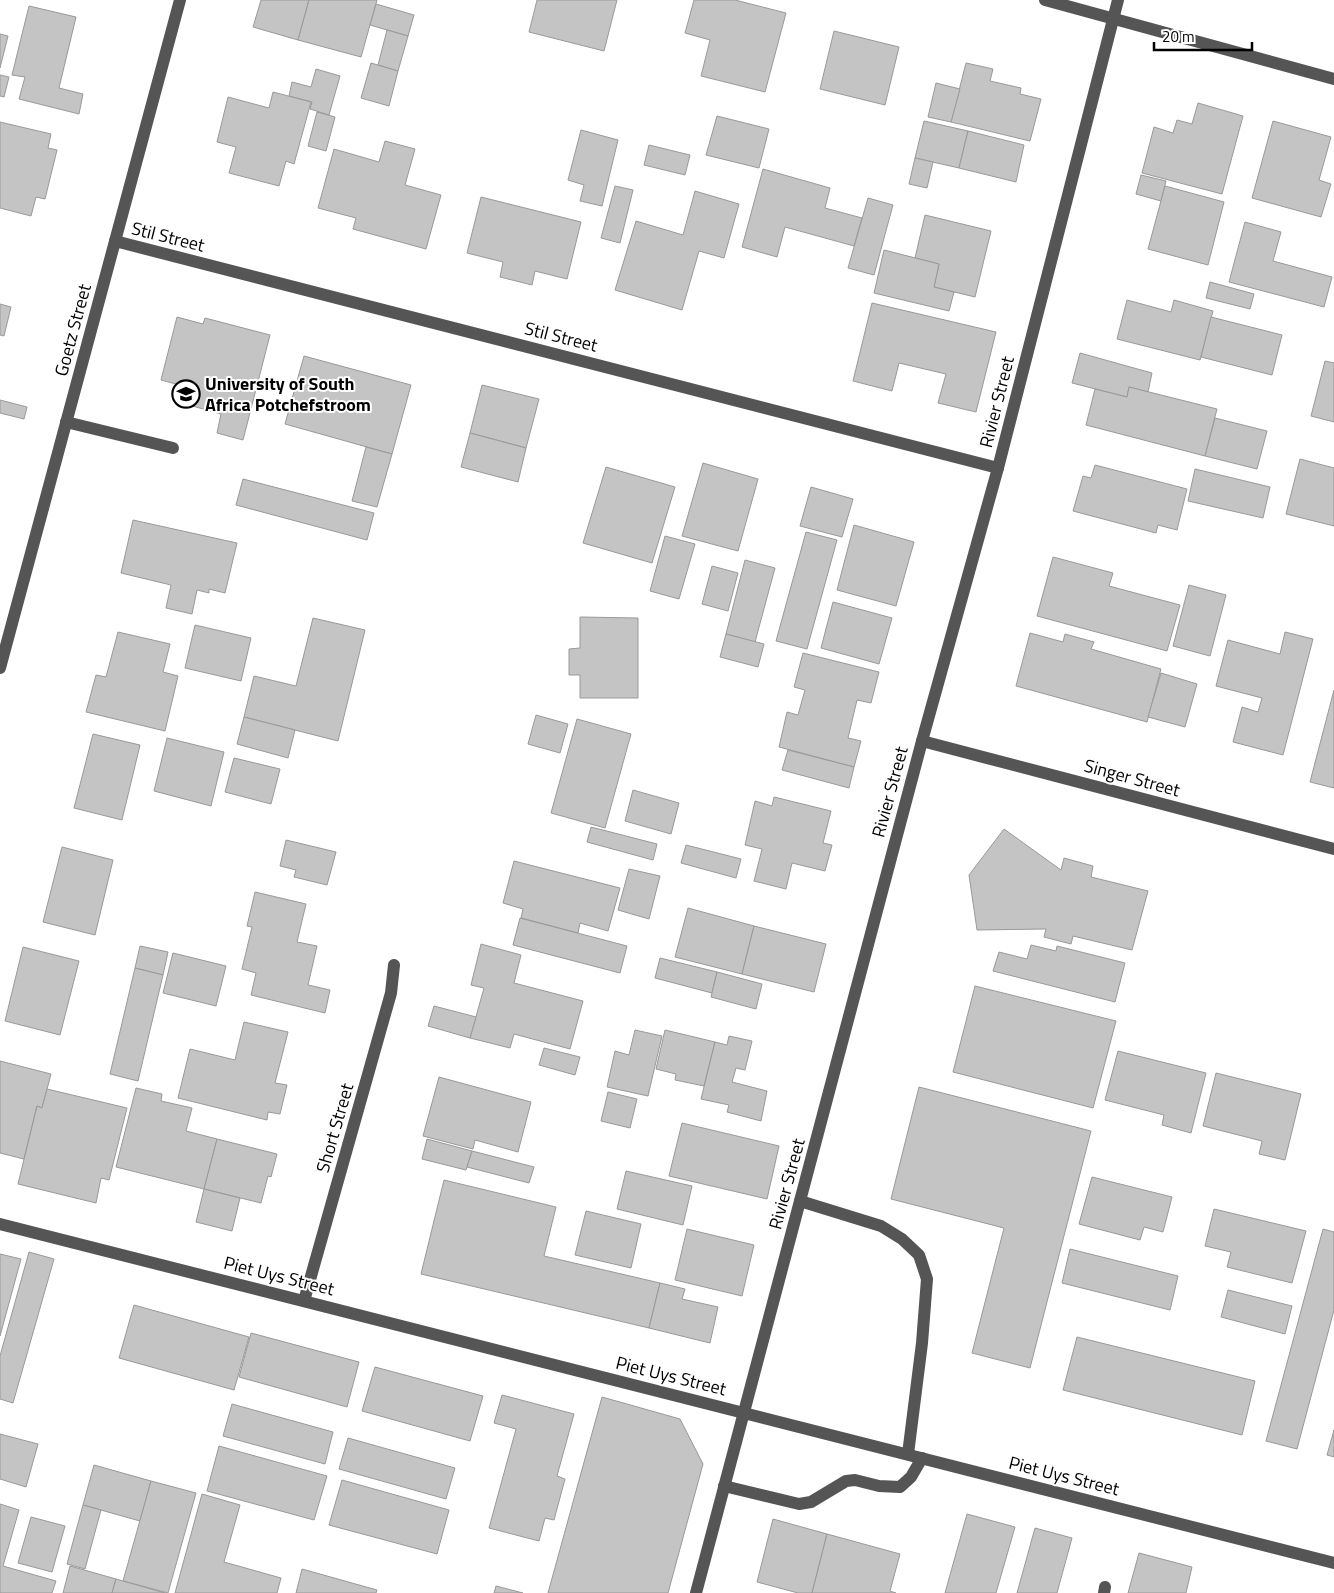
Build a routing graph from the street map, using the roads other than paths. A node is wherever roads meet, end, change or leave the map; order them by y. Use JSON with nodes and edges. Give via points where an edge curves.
{"nodes":[{"id":1,"x":180,"y":0,"type":"edge"},
{"id":2,"x":1045,"y":0,"type":"edge"},
{"id":3,"x":1118,"y":0,"type":"edge"},
{"id":4,"x":1113,"y":18,"type":"junction"},
{"id":5,"x":1334,"y":79,"type":"edge"},
{"id":6,"x":114,"y":241,"type":"junction"},
{"id":7,"x":66,"y":422,"type":"junction"},
{"id":8,"x":173,"y":448,"type":"dead end"},
{"id":9,"x":998,"y":468,"type":"junction"},
{"id":10,"x":0,"y":668,"type":"edge"},
{"id":11,"x":922,"y":742,"type":"junction"},
{"id":12,"x":1334,"y":849,"type":"edge"},
{"id":13,"x":394,"y":964,"type":"dead end"},
{"id":14,"x":800,"y":1201,"type":"junction"},
{"id":15,"x":0,"y":1224,"type":"edge"},
{"id":16,"x":304,"y":1301,"type":"junction"},
{"id":17,"x":744,"y":1412,"type":"junction"},
{"id":18,"x":908,"y":1454,"type":"junction"},
{"id":19,"x":922,"y":1458,"type":"junction"},
{"id":20,"x":724,"y":1486,"type":"junction"},
{"id":21,"x":1334,"y":1563,"type":"edge"},
{"id":22,"x":696,"y":1593,"type":"edge"}],
"edges":[{"from":1,"to":6,"type":"street","name":"Goetz Street"},
{"from":2,"to":4,"type":"street"},
{"from":3,"to":4,"type":"street","name":"Rivier Street"},
{"from":4,"to":5,"type":"street"},
{"from":4,"to":9,"type":"street","name":"Rivier Street"},
{"from":6,"to":7,"type":"street","name":"Goetz Street"},
{"from":6,"to":9,"type":"street","name":"Stil Street"},
{"from":7,"to":8,"type":"street"},
{"from":7,"to":10,"type":"street","name":"Goetz Street"},
{"from":9,"to":11,"type":"street","name":"Rivier Street"},
{"from":11,"to":12,"type":"street","name":"Singer Street"},
{"from":11,"to":14,"type":"street","name":"Rivier Street"},
{"from":13,"to":16,"type":"street","name":"Short Street","via":[[390,993]]},
{"from":14,"to":17,"type":"street","name":"Rivier Street"},
{"from":14,"to":18,"type":"street","via":[[881,1226],[919,1255],[927,1279]]},
{"from":15,"to":16,"type":"street","name":"Piet Uys Street"},
{"from":16,"to":17,"type":"street","name":"Piet Uys Street"},
{"from":17,"to":18,"type":"street","name":"Piet Uys Street"},
{"from":17,"to":20,"type":"street","name":"Rivier Street"},
{"from":18,"to":19,"type":"street","name":"Piet Uys Street"},
{"from":19,"to":20,"type":"street","via":[[912,1477],[900,1487],[846,1481],[811,1502],[800,1504]]},
{"from":19,"to":21,"type":"street","name":"Piet Uys Street"},
{"from":20,"to":22,"type":"street","name":"Rivier Street"}]}
